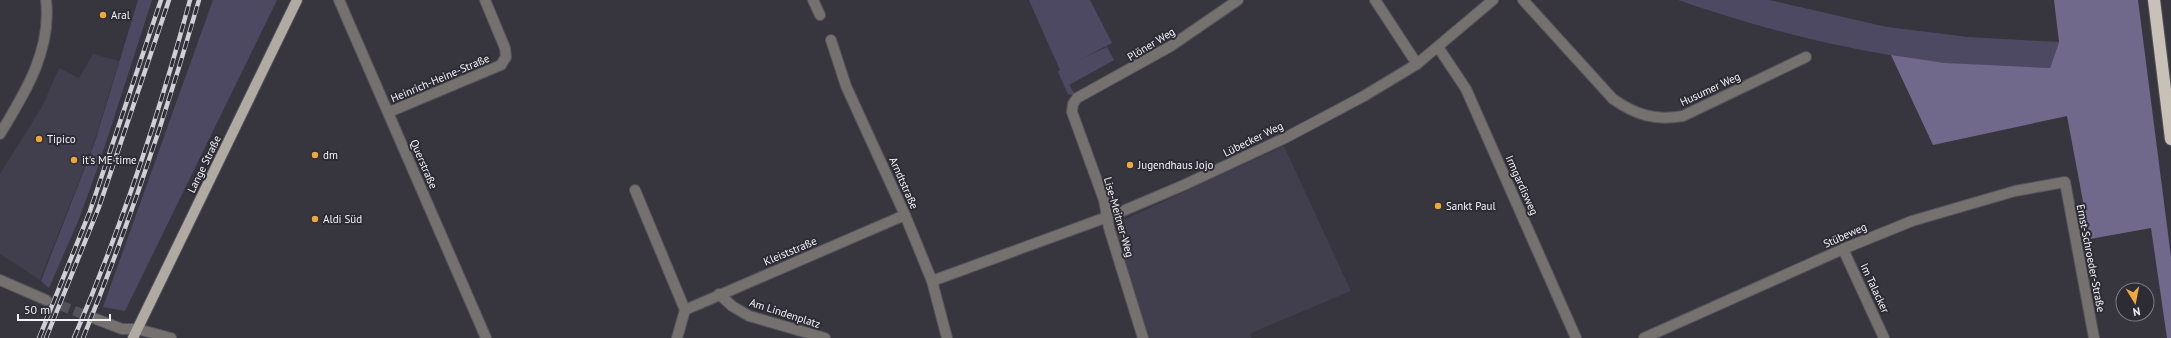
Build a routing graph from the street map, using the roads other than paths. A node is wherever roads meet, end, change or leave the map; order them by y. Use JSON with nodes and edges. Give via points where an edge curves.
{"nodes":[{"id":1,"x":46,"y":0,"type":"edge"},
{"id":2,"x":297,"y":0,"type":"edge"},
{"id":3,"x":339,"y":0,"type":"edge"},
{"id":4,"x":485,"y":0,"type":"edge"},
{"id":5,"x":814,"y":0,"type":"edge"},
{"id":6,"x":1238,"y":0,"type":"edge"},
{"id":7,"x":1375,"y":0,"type":"edge"},
{"id":8,"x":1493,"y":0,"type":"edge"},
{"id":9,"x":1523,"y":0,"type":"edge"},
{"id":10,"x":2154,"y":0,"type":"edge"},
{"id":11,"x":820,"y":15,"type":"dead end"},
{"id":12,"x":831,"y":40,"type":"dead end"},
{"id":13,"x":1438,"y":46,"type":"junction"},
{"id":14,"x":1806,"y":57,"type":"dead end"},
{"id":15,"x":1417,"y":64,"type":"junction"},
{"id":16,"x":1073,"y":104,"type":"joint"},
{"id":17,"x":389,"y":112,"type":"junction"},
{"id":18,"x":0,"y":134,"type":"edge"},
{"id":19,"x":2171,"y":139,"type":"edge"},
{"id":20,"x":2065,"y":182,"type":"joint"},
{"id":21,"x":635,"y":190,"type":"dead end"},
{"id":22,"x":905,"y":215,"type":"junction"},
{"id":23,"x":1108,"y":217,"type":"junction"},
{"id":24,"x":1844,"y":249,"type":"junction"},
{"id":25,"x":0,"y":280,"type":"edge"},
{"id":26,"x":932,"y":281,"type":"junction"},
{"id":27,"x":719,"y":294,"type":"junction"},
{"id":28,"x":46,"y":300,"type":"tunnel mouth"},
{"id":29,"x":685,"y":310,"type":"junction"},
{"id":30,"x":96,"y":319,"type":"tunnel mouth"},
{"id":31,"x":135,"y":334,"type":"edge"},
{"id":32,"x":171,"y":338,"type":"edge"},
{"id":33,"x":486,"y":338,"type":"edge"},
{"id":34,"x":677,"y":338,"type":"edge"},
{"id":35,"x":825,"y":338,"type":"edge"},
{"id":36,"x":947,"y":338,"type":"edge"},
{"id":37,"x":1143,"y":338,"type":"edge"},
{"id":38,"x":1576,"y":338,"type":"edge"},
{"id":39,"x":1644,"y":338,"type":"edge"},
{"id":40,"x":1884,"y":338,"type":"edge"},
{"id":41,"x":2094,"y":338,"type":"edge"}],
"edges":[{"from":1,"to":18,"type":"street","via":[[46,30],[41,55],[31,82]]},
{"from":2,"to":31,"type":"main road","name":"Lange Straße"},
{"from":3,"to":17,"type":"street","name":"Querstraße"},
{"from":4,"to":17,"type":"street","name":"Heinrich-Heine-Straße","via":[[505,48],[506,57],[501,65]]},
{"from":5,"to":11,"type":"street"},
{"from":6,"to":16,"type":"street","name":"Plöner Weg","via":[[1171,46],[1077,98]]},
{"from":7,"to":15,"type":"street"},
{"from":8,"to":13,"type":"street","name":"Lübecker Weg"},
{"from":9,"to":14,"type":"street","name":"Husumer Weg","via":[[1613,99],[1627,109],[1665,119],[1683,116]]},
{"from":10,"to":19,"type":"highway"},
{"from":12,"to":22,"type":"street","name":"Arndtstraße","via":[[846,86]]},
{"from":13,"to":15,"type":"street","name":"Lübecker Weg"},
{"from":13,"to":38,"type":"street","name":"Irmgardisweg","via":[[1466,89]]},
{"from":15,"to":23,"type":"street","name":"Lübecker Weg","via":[[1285,138]]},
{"from":16,"to":23,"type":"street","name":"Lise-Meitner-Weg","via":[[1072,112]]},
{"from":17,"to":33,"type":"street","name":"Querstraße"},
{"from":20,"to":24,"type":"street","name":"Stübeweg","via":[[1972,202],[1912,221]]},
{"from":20,"to":41,"type":"street","name":"Ernst-Schroeder-Straße"},
{"from":21,"to":29,"type":"street"},
{"from":22,"to":26,"type":"street","name":"Arndtstraße"},
{"from":22,"to":27,"type":"street","name":"Kleiststraße"},
{"from":23,"to":26,"type":"street","name":"Lübecker Weg"},
{"from":23,"to":37,"type":"street","name":"Lise-Meitner-Weg","via":[[1109,228]]},
{"from":24,"to":39,"type":"street","name":"Stübeweg"},
{"from":24,"to":40,"type":"street","name":"Im Talacker"},
{"from":25,"to":28,"type":"street"},
{"from":26,"to":36,"type":"street","name":"Arndtstraße"},
{"from":27,"to":29,"type":"street","name":"Kleiststraße"},
{"from":27,"to":35,"type":"street","name":"Am Lindenplatz","via":[[749,316]]},
{"from":29,"to":34,"type":"street"},
{"from":30,"to":31,"type":"street"},
{"from":31,"to":32,"type":"street"}]}
